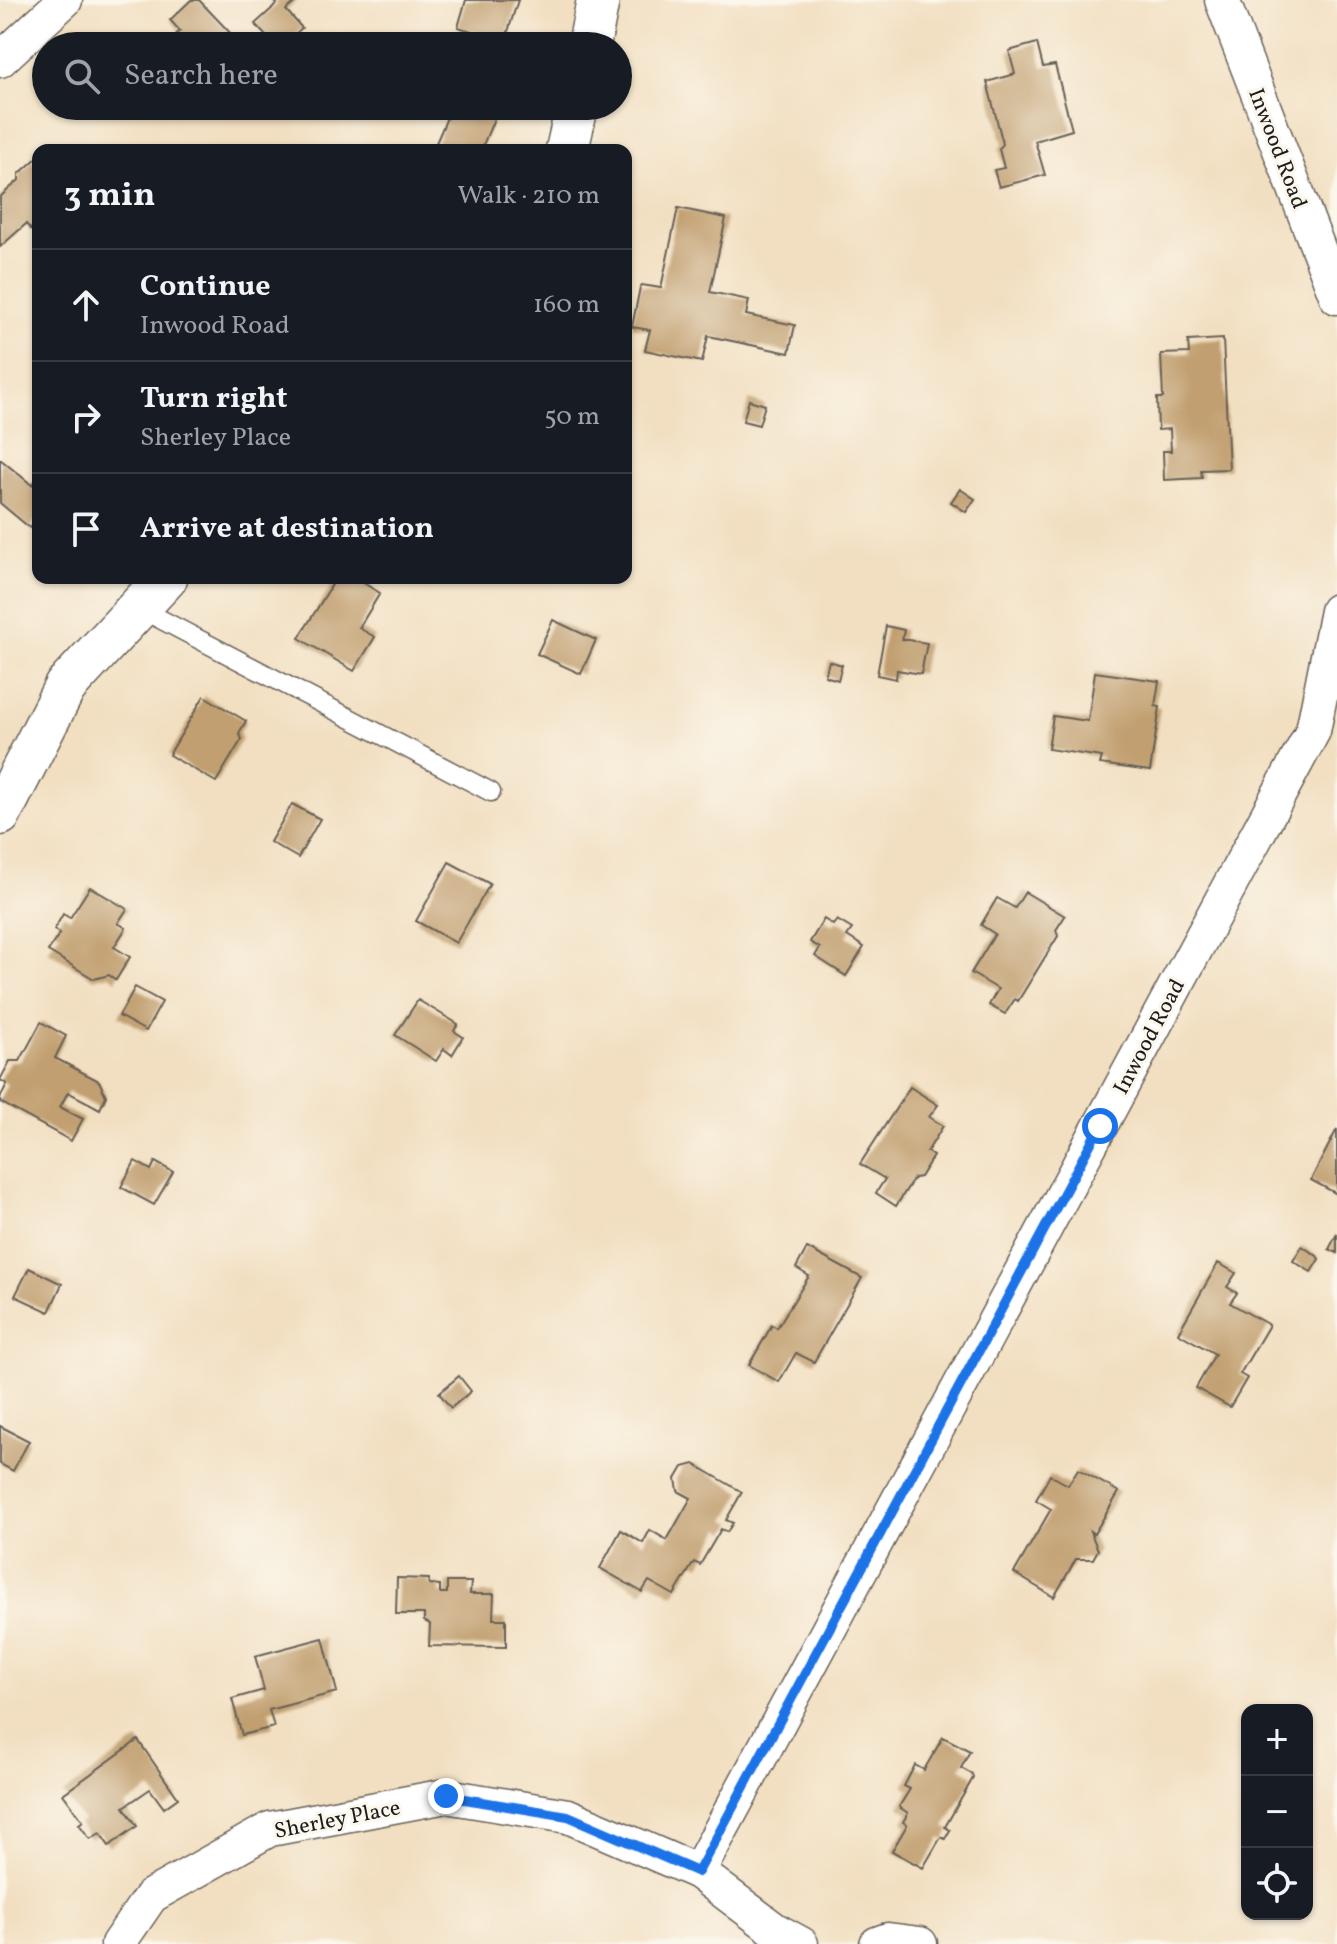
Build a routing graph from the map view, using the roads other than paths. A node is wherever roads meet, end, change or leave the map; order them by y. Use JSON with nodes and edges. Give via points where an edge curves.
{"nodes":[{"id":1,"x":65,"y":0,"type":"edge"},
{"id":2,"x":598,"y":0,"type":"edge"},
{"id":3,"x":1222,"y":0,"type":"edge"},
{"id":4,"x":592,"y":32,"type":"edge"},
{"id":5,"x":0,"y":60,"type":"edge"},
{"id":6,"x":574,"y":120,"type":"edge"},
{"id":7,"x":568,"y":144,"type":"edge"},
{"id":8,"x":1337,"y":297,"type":"edge"},
{"id":9,"x":153,"y":593,"type":"edge"},
{"id":10,"x":1337,"y":611,"type":"edge"},
{"id":11,"x":491,"y":792,"type":"dead end"},
{"id":12,"x":0,"y":814,"type":"edge"},
{"id":13,"x":698,"y":1872,"type":"junction"},
{"id":14,"x":118,"y":1944,"type":"edge"},
{"id":15,"x":801,"y":1944,"type":"edge"},
{"id":16,"x":877,"y":1944,"type":"edge"},
{"id":17,"x":920,"y":1944,"type":"edge"}],
"edges":[{"from":1,"to":5,"type":"street"},
{"from":2,"to":4,"type":"street"},
{"from":3,"to":8,"type":"street","name":"Inwood Road"},
{"from":6,"to":7,"type":"street"},
{"from":9,"to":11,"type":"lane"},
{"from":9,"to":12,"type":"street","via":[[65,687]]},
{"from":10,"to":13,"type":"street","name":"Inwood Road","via":[[1313,731]]},
{"from":13,"to":14,"type":"street","name":"Sherley Place","via":[[568,1816],[446,1796],[270,1829],[151,1896]]},
{"from":13,"to":15,"type":"street","name":"Sherley Place"},
{"from":16,"to":17,"type":"street"}]}
